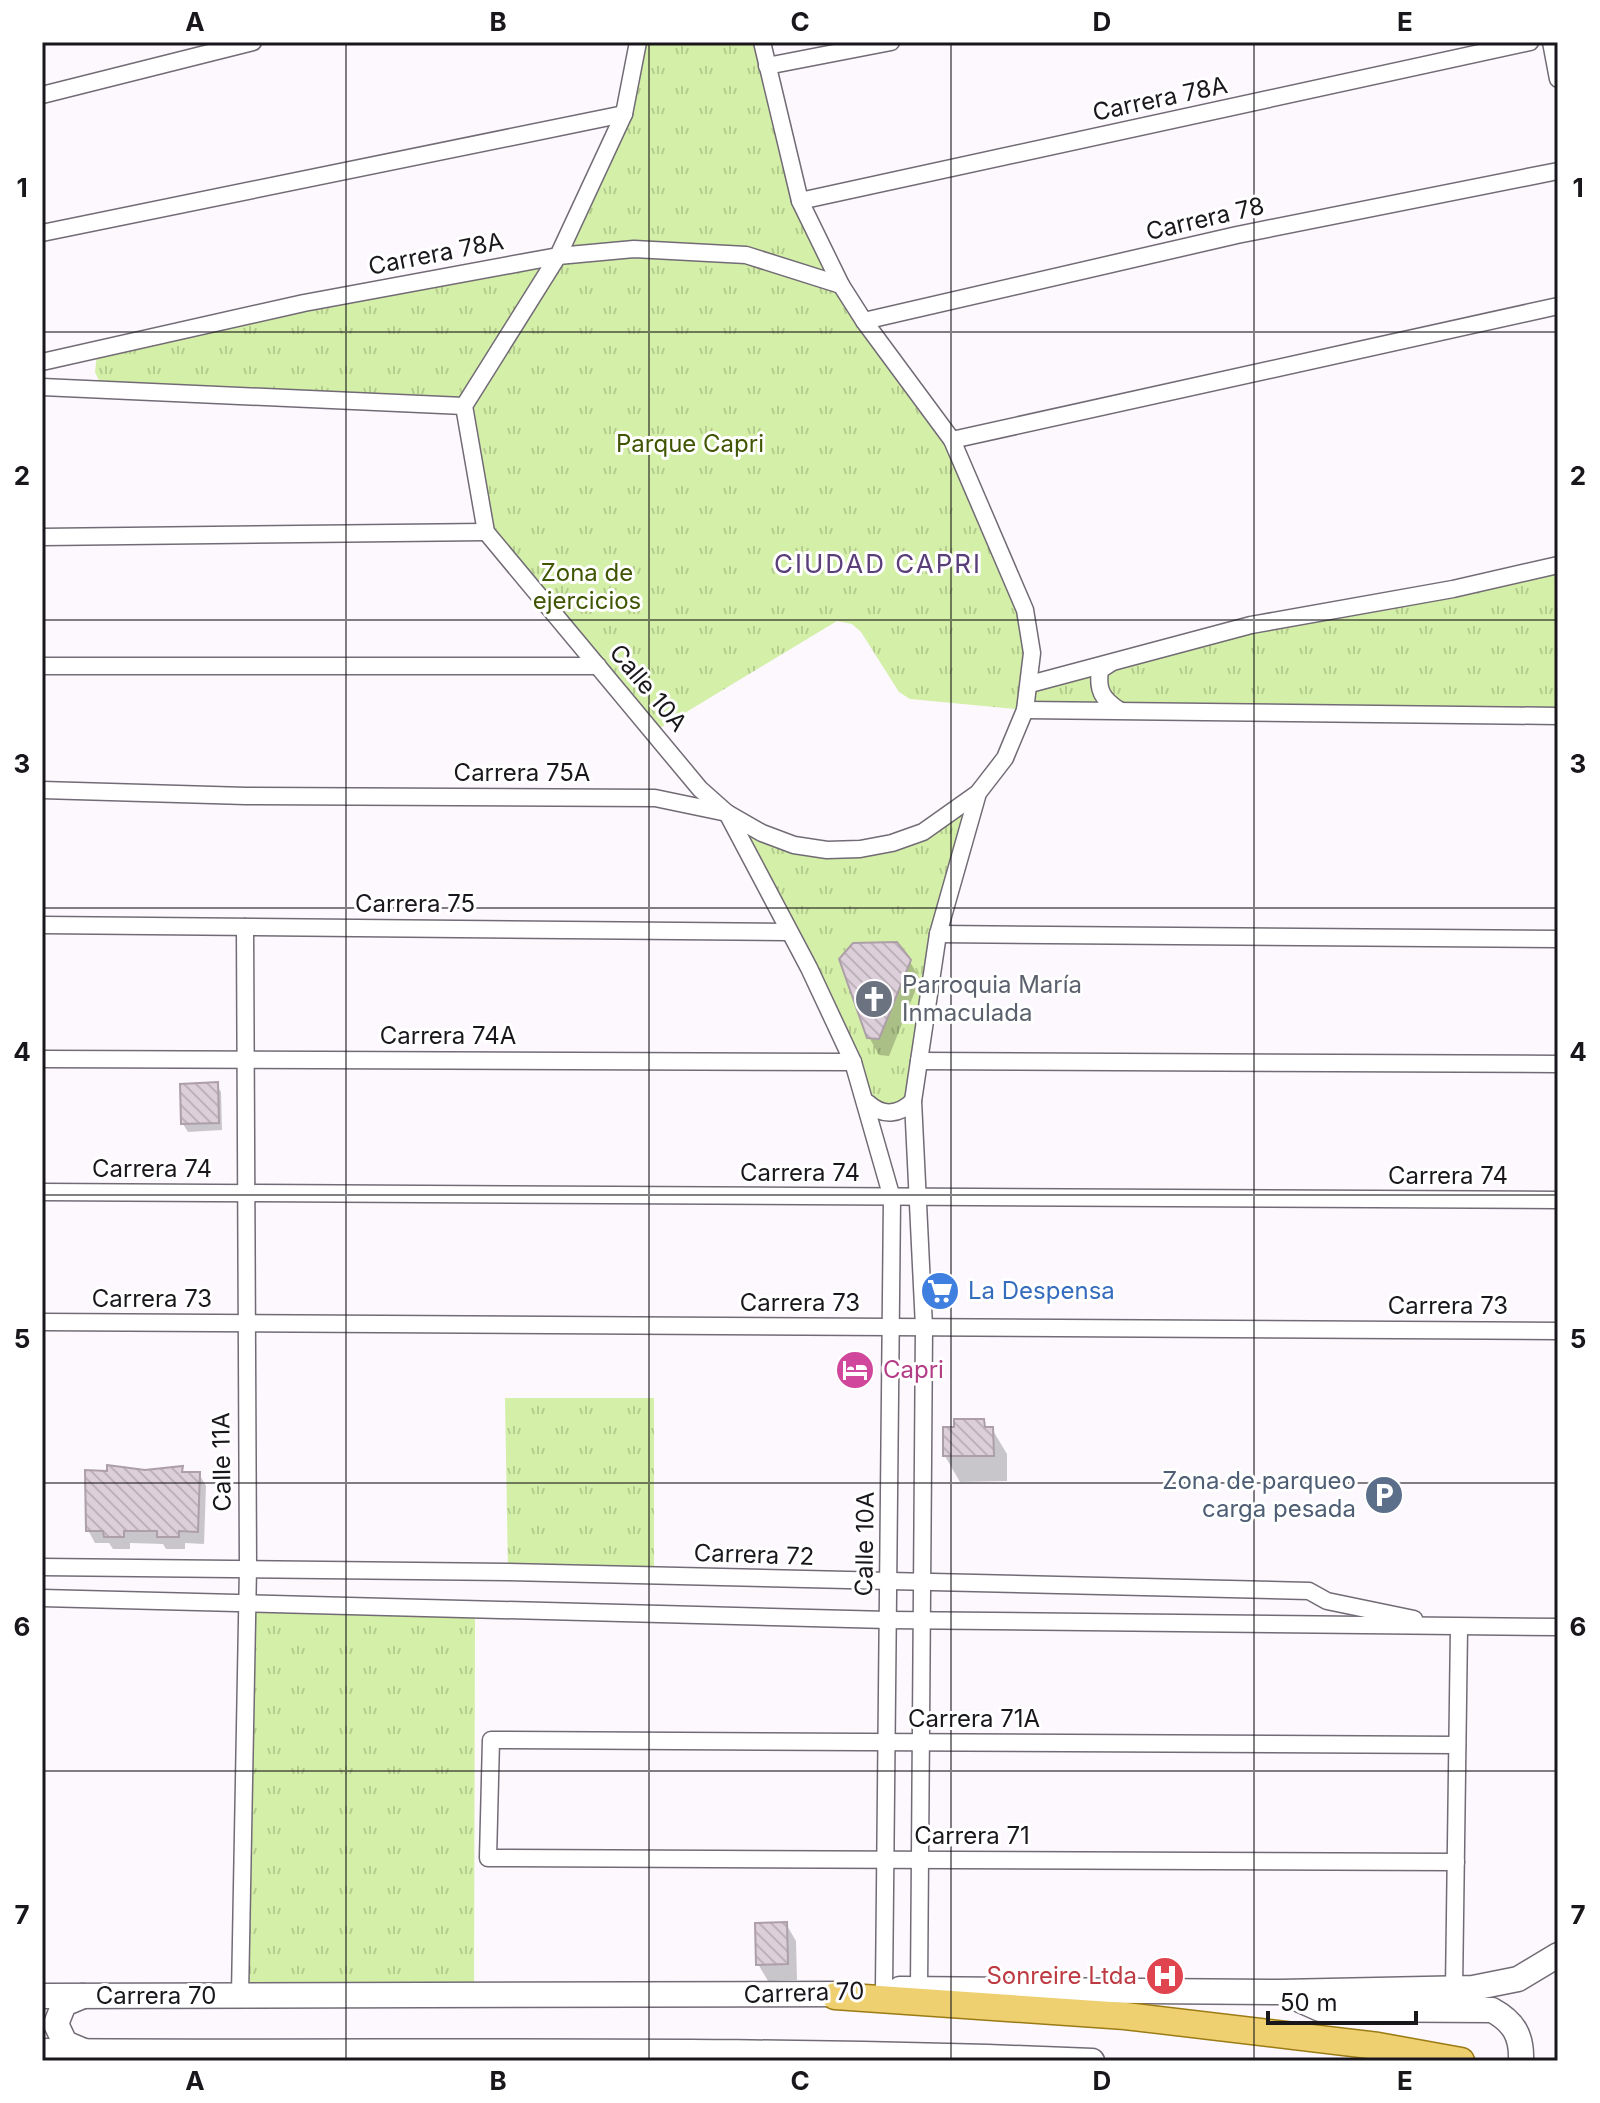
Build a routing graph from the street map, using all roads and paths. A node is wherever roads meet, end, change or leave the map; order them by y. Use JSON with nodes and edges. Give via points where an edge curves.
{"nodes":[{"id":1,"x":253,"y":42,"type":"edge"},
{"id":2,"x":638,"y":42,"type":"edge"},
{"id":3,"x":762,"y":42,"type":"edge"},
{"id":4,"x":891,"y":42,"type":"edge"},
{"id":5,"x":1530,"y":42,"type":"edge"},
{"id":6,"x":1551,"y":42,"type":"edge"},
{"id":7,"x":767,"y":66,"type":"junction"},
{"id":8,"x":1558,"y":79,"type":"edge"},
{"id":9,"x":42,"y":95,"type":"edge"},
{"id":10,"x":624,"y":114,"type":"junction"},
{"id":11,"x":1558,"y":171,"type":"edge"},
{"id":12,"x":800,"y":201,"type":"junction"},
{"id":13,"x":42,"y":233,"type":"edge"},
{"id":14,"x":558,"y":256,"type":"junction"},
{"id":15,"x":841,"y":285,"type":"junction"},
{"id":16,"x":1558,"y":306,"type":"edge"},
{"id":17,"x":864,"y":321,"type":"junction"},
{"id":18,"x":42,"y":362,"type":"edge"},
{"id":19,"x":42,"y":387,"type":"edge"},
{"id":20,"x":464,"y":406,"type":"junction"},
{"id":21,"x":952,"y":440,"type":"junction"},
{"id":22,"x":486,"y":532,"type":"junction"},
{"id":23,"x":42,"y":537,"type":"edge"},
{"id":24,"x":1558,"y":565,"type":"edge"},
{"id":25,"x":1112,"y":662,"type":"junction"},
{"id":26,"x":42,"y":666,"type":"edge"},
{"id":27,"x":598,"y":666,"type":"junction"},
{"id":28,"x":1030,"y":684,"type":"junction"},
{"id":29,"x":1025,"y":710,"type":"junction"},
{"id":30,"x":1119,"y":710,"type":"junction"},
{"id":31,"x":1558,"y":716,"type":"edge"},
{"id":32,"x":42,"y":790,"type":"edge"},
{"id":33,"x":978,"y":793,"type":"junction"},
{"id":34,"x":727,"y":813,"type":"junction"},
{"id":35,"x":42,"y":925,"type":"edge"},
{"id":36,"x":245,"y":927,"type":"junction"},
{"id":37,"x":787,"y":932,"type":"junction"},
{"id":38,"x":938,"y":934,"type":"junction"},
{"id":39,"x":1558,"y":939,"type":"edge"},
{"id":40,"x":42,"y":1059,"type":"edge"},
{"id":41,"x":245,"y":1060,"type":"junction"},
{"id":42,"x":919,"y":1061,"type":"junction"},
{"id":43,"x":853,"y":1062,"type":"junction"},
{"id":44,"x":1558,"y":1064,"type":"edge"},
{"id":45,"x":913,"y":1101,"type":"junction"},
{"id":46,"x":868,"y":1103,"type":"junction"},
{"id":47,"x":42,"y":1192,"type":"edge"},
{"id":48,"x":245,"y":1193,"type":"junction"},
{"id":49,"x":892,"y":1198,"type":"junction"},
{"id":50,"x":917,"y":1199,"type":"junction"},
{"id":51,"x":1558,"y":1200,"type":"edge"},
{"id":52,"x":42,"y":1322,"type":"edge"},
{"id":53,"x":245,"y":1323,"type":"junction"},
{"id":54,"x":893,"y":1327,"type":"junction"},
{"id":55,"x":924,"y":1327,"type":"junction"},
{"id":56,"x":1558,"y":1331,"type":"edge"},
{"id":57,"x":42,"y":1567,"type":"edge"},
{"id":58,"x":248,"y":1567,"type":"junction"},
{"id":59,"x":889,"y":1584,"type":"junction"},
{"id":60,"x":923,"y":1584,"type":"junction"},
{"id":61,"x":42,"y":1598,"type":"edge"},
{"id":62,"x":245,"y":1602,"type":"junction"},
{"id":63,"x":888,"y":1620,"type":"junction"},
{"id":64,"x":923,"y":1620,"type":"junction"},
{"id":65,"x":1558,"y":1627,"type":"edge"},
{"id":66,"x":1459,"y":1628,"type":"junction"},
{"id":67,"x":887,"y":1742,"type":"junction"},
{"id":68,"x":921,"y":1742,"type":"junction"},
{"id":69,"x":1457,"y":1745,"type":"junction"},
{"id":70,"x":488,"y":1858,"type":"joint"},
{"id":71,"x":885,"y":1860,"type":"junction"},
{"id":72,"x":920,"y":1860,"type":"junction"},
{"id":73,"x":1456,"y":1862,"type":"junction"},
{"id":74,"x":1558,"y":1955,"type":"edge"},
{"id":75,"x":884,"y":1989,"type":"junction"},
{"id":76,"x":919,"y":1989,"type":"junction"},
{"id":77,"x":1454,"y":1989,"type":"junction"},
{"id":78,"x":1281,"y":1992,"type":"junction"},
{"id":79,"x":240,"y":1995,"type":"junction"},
{"id":80,"x":42,"y":1996,"type":"edge"},
{"id":81,"x":83,"y":1996,"type":"junction"},
{"id":82,"x":835,"y":1996,"type":"junction"},
{"id":83,"x":42,"y":2051,"type":"edge"},
{"id":84,"x":85,"y":2051,"type":"junction"},
{"id":85,"x":1092,"y":2061,"type":"edge"},
{"id":86,"x":1461,"y":2061,"type":"edge"},
{"id":87,"x":1521,"y":2061,"type":"edge"}],
"edges":[{"from":1,"to":9,"type":"street"},
{"from":2,"to":10,"type":"street"},
{"from":3,"to":7,"type":"street"},
{"from":4,"to":7,"type":"street"},
{"from":5,"to":12,"type":"street","name":"Carrera 78A"},
{"from":6,"to":8,"type":"street"},
{"from":7,"to":12,"type":"street"},
{"from":10,"to":13,"type":"street"},
{"from":10,"to":14,"type":"street"},
{"from":11,"to":17,"type":"street","name":"Carrera 78","via":[[1237,235]]},
{"from":12,"to":15,"type":"street"},
{"from":14,"to":15,"type":"street","name":"Carrera 78A","via":[[634,249],[746,255]]},
{"from":14,"to":18,"type":"street","name":"Carrera 78A","via":[[304,303]]},
{"from":14,"to":20,"type":"street"},
{"from":15,"to":17,"type":"street"},
{"from":16,"to":21,"type":"street"},
{"from":17,"to":21,"type":"street"},
{"from":19,"to":20,"type":"street"},
{"from":20,"to":22,"type":"street","name":"Calle 10A"},
{"from":21,"to":28,"type":"street","via":[[1025,610],[1032,653]]},
{"from":22,"to":23,"type":"street"},
{"from":22,"to":27,"type":"street","name":"Calle 10A"},
{"from":24,"to":25,"type":"street","via":[[1251,625]]},
{"from":25,"to":28,"type":"street"},
{"from":25,"to":30,"type":"street","via":[[1100,670],[1098,687],[1105,701]]},
{"from":26,"to":27,"type":"street"},
{"from":27,"to":34,"type":"street","name":"Calle 10A","via":[[700,789]]},
{"from":28,"to":29,"type":"street"},
{"from":29,"to":30,"type":"street"},
{"from":29,"to":33,"type":"street","via":[[1005,758]]},
{"from":30,"to":31,"type":"street"},
{"from":32,"to":34,"type":"street","name":"Carrera 75A","via":[[655,798]]},
{"from":33,"to":34,"type":"street","name":"Carrera 75A","via":[[923,832],[860,849],[794,845]]},
{"from":33,"to":38,"type":"street"},
{"from":34,"to":37,"type":"street","name":"Calle 10A"},
{"from":35,"to":36,"type":"street","name":"Carrera 75"},
{"from":36,"to":37,"type":"street","name":"Carrera 75"},
{"from":36,"to":41,"type":"street","name":"Calle 11A"},
{"from":37,"to":43,"type":"street","name":"Calle 10A"},
{"from":38,"to":39,"type":"street"},
{"from":38,"to":42,"type":"street"},
{"from":40,"to":41,"type":"street","name":"Carrera 74A"},
{"from":41,"to":43,"type":"street","name":"Carrera 74A"},
{"from":41,"to":48,"type":"street","name":"Calle 11A"},
{"from":42,"to":44,"type":"street"},
{"from":42,"to":45,"type":"street"},
{"from":43,"to":46,"type":"street","name":"Calle 10A"},
{"from":45,"to":46,"type":"street","via":[[895,1113]]},
{"from":45,"to":50,"type":"street"},
{"from":46,"to":49,"type":"street","name":"Calle 10A"},
{"from":47,"to":48,"type":"street","name":"Carrera 74"},
{"from":48,"to":49,"type":"street","name":"Carrera 74"},
{"from":48,"to":53,"type":"street","name":"Calle 11A"},
{"from":49,"to":50,"type":"street","name":"Carrera 74"},
{"from":49,"to":54,"type":"street","name":"Calle 10A"},
{"from":50,"to":51,"type":"street","name":"Carrera 74"},
{"from":50,"to":55,"type":"street"},
{"from":52,"to":53,"type":"street","name":"Carrera 73"},
{"from":53,"to":54,"type":"street","name":"Carrera 73"},
{"from":53,"to":58,"type":"street","name":"Calle 11A"},
{"from":54,"to":55,"type":"street","name":"Carrera 73"},
{"from":54,"to":59,"type":"street","name":"Calle 10A"},
{"from":55,"to":56,"type":"street","name":"Carrera 73"},
{"from":55,"to":60,"type":"street"},
{"from":57,"to":58,"type":"street","name":"Carrera 72"},
{"from":58,"to":59,"type":"street","name":"Carrera 72"},
{"from":58,"to":62,"type":"street","name":"Calle 11A"},
{"from":59,"to":60,"type":"street","name":"Carrera 72"},
{"from":59,"to":63,"type":"street","name":"Calle 10A"},
{"from":60,"to":64,"type":"street"},
{"from":60,"to":66,"type":"street","name":"Carrera 72","via":[[1309,1591],[1327,1601]]},
{"from":61,"to":62,"type":"street","name":"Carrera 72"},
{"from":62,"to":63,"type":"street","name":"Carrera 72"},
{"from":62,"to":79,"type":"street","name":"Calle 11A"},
{"from":63,"to":64,"type":"street","name":"Carrera 72"},
{"from":63,"to":67,"type":"street","name":"Calle 10A"},
{"from":64,"to":66,"type":"street","name":"Carrera 72"},
{"from":64,"to":68,"type":"street"},
{"from":65,"to":66,"type":"street","name":"Carrera 72"},
{"from":66,"to":69,"type":"street"},
{"from":67,"to":68,"type":"street","name":"Carrera 71A"},
{"from":67,"to":70,"type":"street","name":"Carrera 71A","via":[[491,1740]]},
{"from":67,"to":71,"type":"street","name":"Calle 10A"},
{"from":68,"to":69,"type":"street","name":"Carrera 71A"},
{"from":68,"to":72,"type":"street"},
{"from":69,"to":73,"type":"street"},
{"from":70,"to":71,"type":"street","name":"Carrera 71"},
{"from":71,"to":72,"type":"street","name":"Carrera 71"},
{"from":71,"to":75,"type":"street","name":"Calle 10A"},
{"from":72,"to":73,"type":"street","name":"Carrera 71"},
{"from":72,"to":76,"type":"street"},
{"from":73,"to":77,"type":"street"},
{"from":74,"to":77,"type":"street","name":"Carrera 70","via":[[1505,1983]]},
{"from":75,"to":76,"type":"street","name":"Carrera 70"},
{"from":75,"to":82,"type":"street","name":"Carrera 70"},
{"from":76,"to":78,"type":"street","name":"Carrera 70"},
{"from":77,"to":78,"type":"street","name":"Carrera 70"},
{"from":78,"to":87,"type":"street","via":[[1320,2009],[1492,2010],[1516,2030]]},
{"from":79,"to":81,"type":"street","name":"Carrera 70"},
{"from":79,"to":82,"type":"street","name":"Carrera 70"},
{"from":80,"to":81,"type":"street","name":"Carrera 70"},
{"from":81,"to":84,"type":"street","via":[[64,2004],[56,2024],[65,2043]]},
{"from":82,"to":86,"type":"main road","via":[[1125,2016]]},
{"from":83,"to":84,"type":"street"},
{"from":84,"to":85,"type":"street","via":[[485,2050]]}]}
